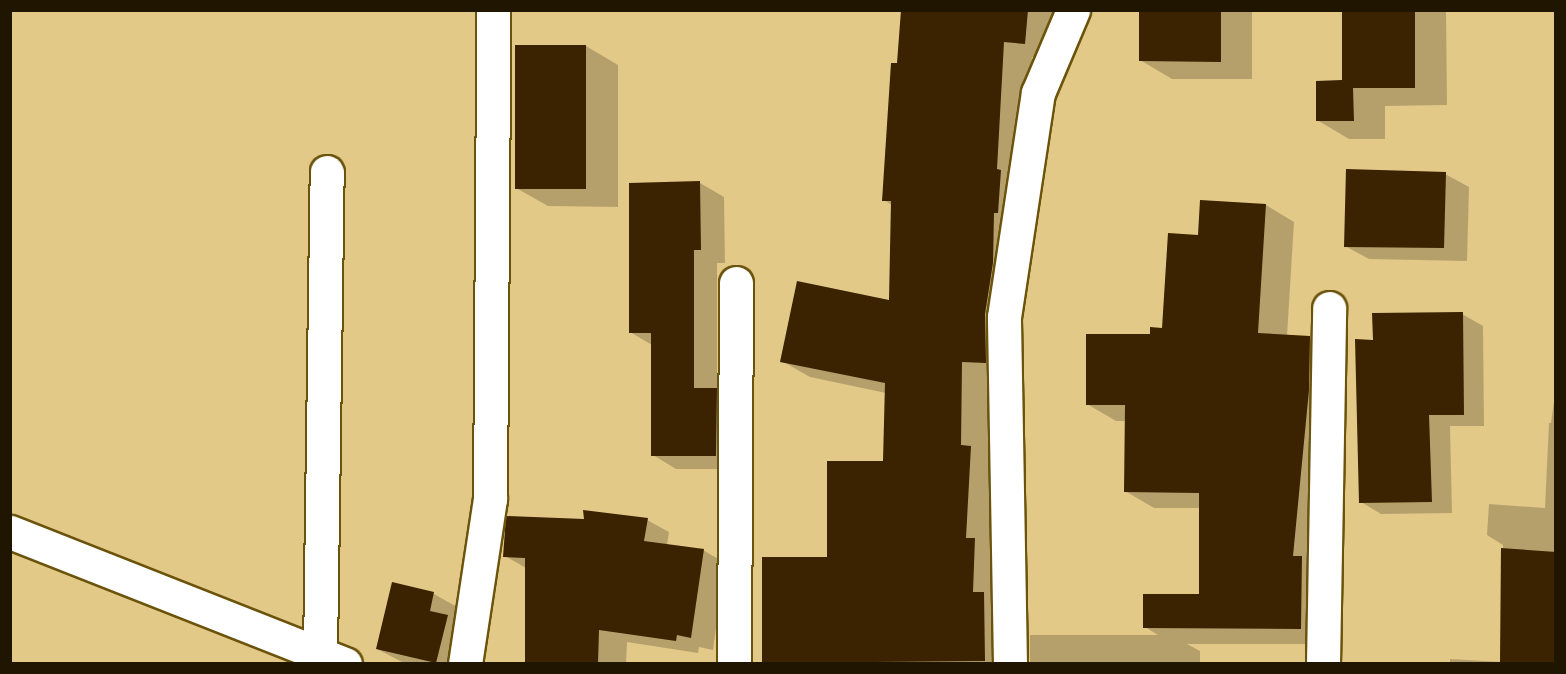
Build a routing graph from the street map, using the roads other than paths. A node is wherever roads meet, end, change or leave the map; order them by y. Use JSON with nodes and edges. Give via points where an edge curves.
{"nodes":[{"id":1,"x":493,"y":10,"type":"edge"},
{"id":2,"x":1074,"y":10,"type":"edge"},
{"id":3,"x":327,"y":172,"type":"dead end"},
{"id":4,"x":736,"y":283,"type":"dead end"},
{"id":5,"x":1329,"y":308,"type":"dead end"},
{"id":6,"x":10,"y":532,"type":"edge"},
{"id":7,"x":333,"y":658,"type":"edge"},
{"id":8,"x":465,"y":663,"type":"edge"},
{"id":9,"x":734,"y":663,"type":"edge"},
{"id":10,"x":1011,"y":663,"type":"edge"},
{"id":11,"x":1323,"y":663,"type":"edge"}],
"edges":[{"from":1,"to":8,"type":"street","via":[[490,499]]},
{"from":2,"to":10,"type":"street","via":[[1038,93],[1004,317]]},
{"from":3,"to":7,"type":"street"},
{"from":4,"to":9,"type":"street"},
{"from":5,"to":11,"type":"street"},
{"from":6,"to":7,"type":"street"}]}
